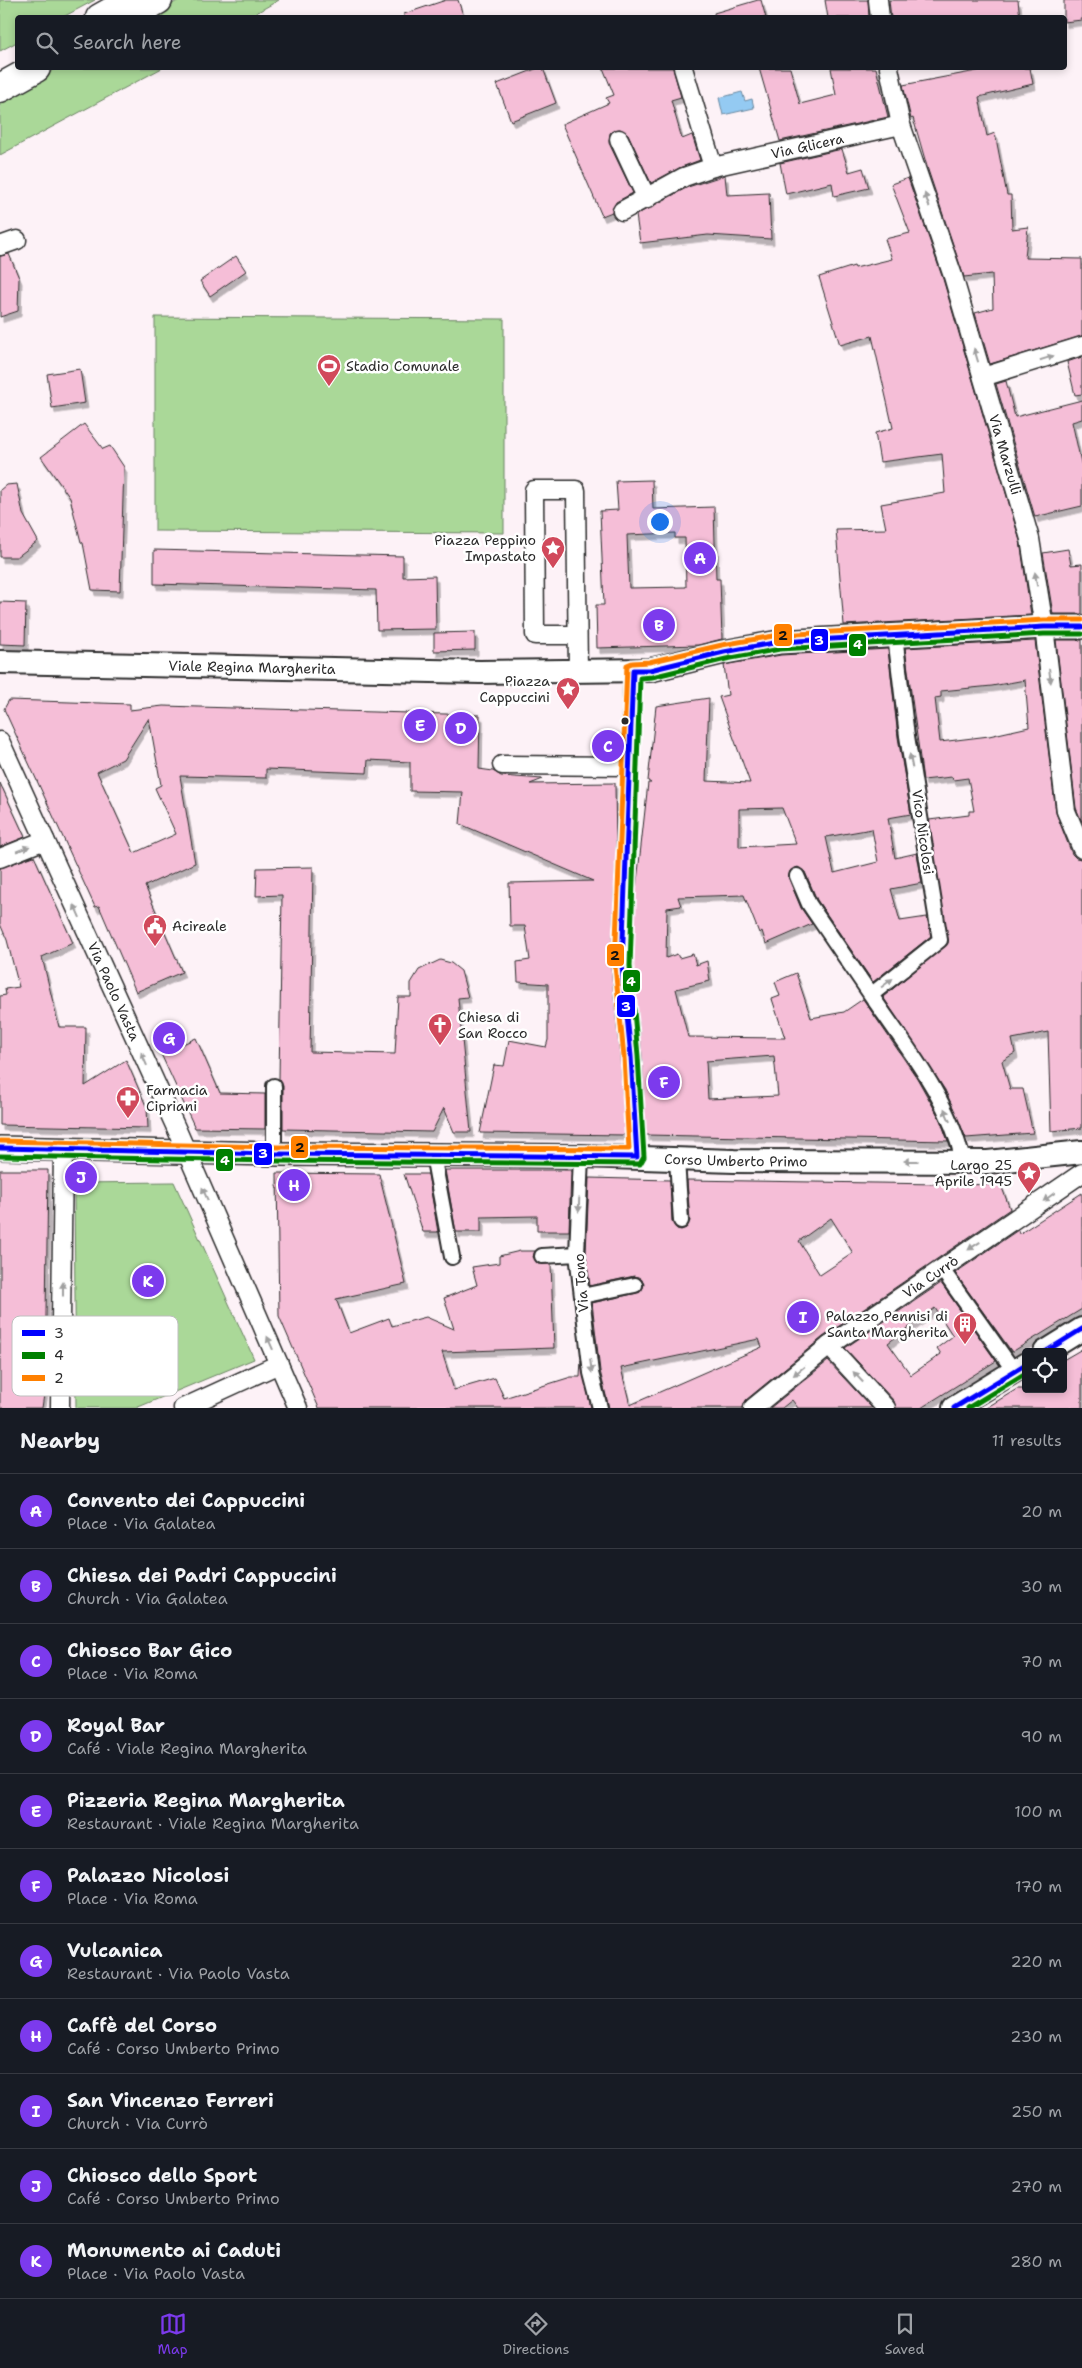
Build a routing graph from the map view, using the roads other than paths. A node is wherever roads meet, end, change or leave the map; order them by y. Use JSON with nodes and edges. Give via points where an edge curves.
{"nodes":[{"id":1,"x":132,"y":0,"type":"edge"},
{"id":2,"x":158,"y":0,"type":"edge"},
{"id":3,"x":878,"y":0,"type":"edge"},
{"id":4,"x":105,"y":15,"type":"edge"},
{"id":5,"x":131,"y":15,"type":"edge"},
{"id":6,"x":880,"y":15,"type":"edge"},
{"id":7,"x":15,"y":66,"type":"edge"},
{"id":8,"x":32,"y":70,"type":"edge"},
{"id":9,"x":684,"y":70,"type":"edge"},
{"id":10,"x":889,"y":70,"type":"edge"},
{"id":11,"x":0,"y":73,"type":"edge"},
{"id":12,"x":0,"y":88,"type":"edge"},
{"id":13,"x":901,"y":124,"type":"junction"},
{"id":14,"x":619,"y":139,"type":"dead end"},
{"id":15,"x":713,"y":167,"type":"junction"},
{"id":16,"x":647,"y":199,"type":"junction"},
{"id":17,"x":622,"y":211,"type":"dead end"},
{"id":18,"x":16,"y":240,"type":"dead end"},
{"id":19,"x":0,"y":246,"type":"edge"},
{"id":20,"x":1082,"y":346,"type":"edge"},
{"id":21,"x":983,"y":378,"type":"junction"},
{"id":22,"x":1044,"y":627,"type":"junction"},
{"id":23,"x":1082,"y":627,"type":"edge"},
{"id":24,"x":577,"y":635,"type":"junction"},
{"id":25,"x":895,"y":636,"type":"junction"},
{"id":26,"x":0,"y":662,"type":"edge"},
{"id":27,"x":633,"y":670,"type":"junction"},
{"id":28,"x":578,"y":672,"type":"junction"},
{"id":29,"x":0,"y":741,"type":"edge"},
{"id":30,"x":502,"y":765,"type":"dead end"},
{"id":31,"x":629,"y":774,"type":"junction"},
{"id":32,"x":45,"y":840,"type":"junction"},
{"id":33,"x":1082,"y":849,"type":"edge"},
{"id":34,"x":0,"y":858,"type":"edge"},
{"id":35,"x":797,"y":876,"type":"dead end"},
{"id":36,"x":871,"y":995,"type":"junction"},
{"id":37,"x":274,"y":1086,"type":"dead end"},
{"id":38,"x":0,"y":1148,"type":"edge"},
{"id":39,"x":63,"y":1149,"type":"junction"},
{"id":40,"x":186,"y":1151,"type":"junction"},
{"id":41,"x":1082,"y":1152,"type":"edge"},
{"id":42,"x":274,"y":1154,"type":"junction"},
{"id":43,"x":433,"y":1155,"type":"junction"},
{"id":44,"x":581,"y":1156,"type":"junction"},
{"id":45,"x":637,"y":1157,"type":"junction"},
{"id":46,"x":677,"y":1160,"type":"junction"},
{"id":47,"x":963,"y":1161,"type":"junction"},
{"id":48,"x":1082,"y":1173,"type":"edge"},
{"id":49,"x":681,"y":1221,"type":"dead end"},
{"id":50,"x":577,"y":1254,"type":"junction"},
{"id":51,"x":542,"y":1256,"type":"dead end"},
{"id":52,"x":452,"y":1257,"type":"dead end"},
{"id":53,"x":941,"y":1268,"type":"junction"},
{"id":54,"x":635,"y":1285,"type":"dead end"},
{"id":55,"x":582,"y":1296,"type":"junction"},
{"id":56,"x":61,"y":1316,"type":"edge"},
{"id":57,"x":1082,"y":1329,"type":"edge"},
{"id":58,"x":829,"y":1346,"type":"junction"},
{"id":59,"x":1051,"y":1348,"type":"edge"},
{"id":60,"x":279,"y":1364,"type":"junction"},
{"id":61,"x":1020,"y":1367,"type":"edge"},
{"id":62,"x":183,"y":1408,"type":"edge"},
{"id":63,"x":298,"y":1408,"type":"edge"},
{"id":64,"x":600,"y":1408,"type":"edge"},
{"id":65,"x":753,"y":1408,"type":"edge"},
{"id":66,"x":886,"y":1408,"type":"edge"},
{"id":67,"x":954,"y":1408,"type":"edge"}],
"edges":[{"from":1,"to":4,"type":"main road"},
{"from":2,"to":5,"type":"main road"},
{"from":3,"to":6,"type":"street"},
{"from":7,"to":11,"type":"main road"},
{"from":8,"to":12,"type":"main road"},
{"from":9,"to":15,"type":"street"},
{"from":10,"to":13,"type":"street","name":"Via Marzulli"},
{"from":13,"to":15,"type":"street","name":"Via Glicera"},
{"from":21,"to":13,"type":"street","name":"Via Marzulli","one_way":true,"via":[[953,276]]},
{"from":14,"to":16,"type":"street"},
{"from":15,"to":16,"type":"street","name":"Via Glicera","via":[[684,177]]},
{"from":16,"to":17,"type":"street","name":"Via Glicera"},
{"from":18,"to":19,"type":"street"},
{"from":21,"to":20,"type":"street","one_way":true},
{"from":22,"to":21,"type":"street","name":"Via Marzulli","one_way":true,"via":[[1030,538]]},
{"from":22,"to":23,"type":"street","name":"Viale Regina Margherita"},
{"from":22,"to":25,"type":"street","name":"Viale Regina Margherita"},
{"from":22,"to":33,"type":"street","name":"Via Marzulli","one_way":true,"via":[[1066,811]]},
{"from":24,"to":24,"type":"street","via":[[535,635],[534,490],[576,490]]},
{"from":24,"to":28,"type":"street"},
{"from":25,"to":27,"type":"street","name":"Viale Regina Margherita","via":[[779,642],[650,670]]},
{"from":36,"to":25,"type":"street","name":"Vico Nicolosi","one_way":true,"via":[[940,940],[907,736]]},
{"from":26,"to":28,"type":"street","name":"Viale Regina Margherita"},
{"from":27,"to":28,"type":"street","name":"Viale Regina Margherita"},
{"from":27,"to":31,"type":"street"},
{"from":29,"to":32,"type":"street","name":"Via Paolo Vasta"},
{"from":30,"to":31,"type":"street"},
{"from":31,"to":45,"type":"street","via":[[622,966]]},
{"from":34,"to":32,"type":"street","one_way":true},
{"from":40,"to":32,"type":"street","name":"Via Paolo Vasta","one_way":true},
{"from":35,"to":36,"type":"street","via":[[809,904]]},
{"from":47,"to":36,"type":"street","one_way":true,"via":[[958,1138],[939,1096]]},
{"from":37,"to":42,"type":"street"},
{"from":38,"to":39,"type":"street","name":"Corso Umberto Primo"},
{"from":39,"to":40,"type":"street","name":"Corso Umberto Primo"},
{"from":56,"to":39,"type":"street","one_way":true},
{"from":40,"to":42,"type":"street","name":"Corso Umberto Primo"},
{"from":60,"to":40,"type":"street","name":"Via Paolo Vasta","one_way":true},
{"from":41,"to":47,"type":"street","name":"Corso Umberto Primo","via":[[988,1162]]},
{"from":42,"to":43,"type":"street","name":"Corso Umberto Primo"},
{"from":43,"to":44,"type":"street","name":"Corso Umberto Primo"},
{"from":43,"to":52,"type":"street"},
{"from":44,"to":45,"type":"street","name":"Corso Umberto Primo"},
{"from":44,"to":50,"type":"street","name":"Via Tono","one_way":true},
{"from":45,"to":46,"type":"street","name":"Corso Umberto Primo"},
{"from":47,"to":46,"type":"street","name":"Corso Umberto Primo","one_way":true},
{"from":46,"to":49,"type":"street"},
{"from":48,"to":53,"type":"street","name":"Via Currò","one_way":true},
{"from":50,"to":51,"type":"street"},
{"from":50,"to":55,"type":"street","name":"Via Tono"},
{"from":53,"to":58,"type":"street","name":"Via Currò"},
{"from":53,"to":61,"type":"street"},
{"from":54,"to":55,"type":"street"},
{"from":55,"to":64,"type":"street","name":"Via Tono","one_way":true,"via":[[591,1373]]},
{"from":57,"to":59,"type":"street"},
{"from":58,"to":65,"type":"street","name":"Via Currò","one_way":true},
{"from":66,"to":58,"type":"street","one_way":true},
{"from":60,"to":62,"type":"street"},
{"from":60,"to":63,"type":"street","name":"Via Paolo Vasta"},
{"from":61,"to":67,"type":"street"}]}
